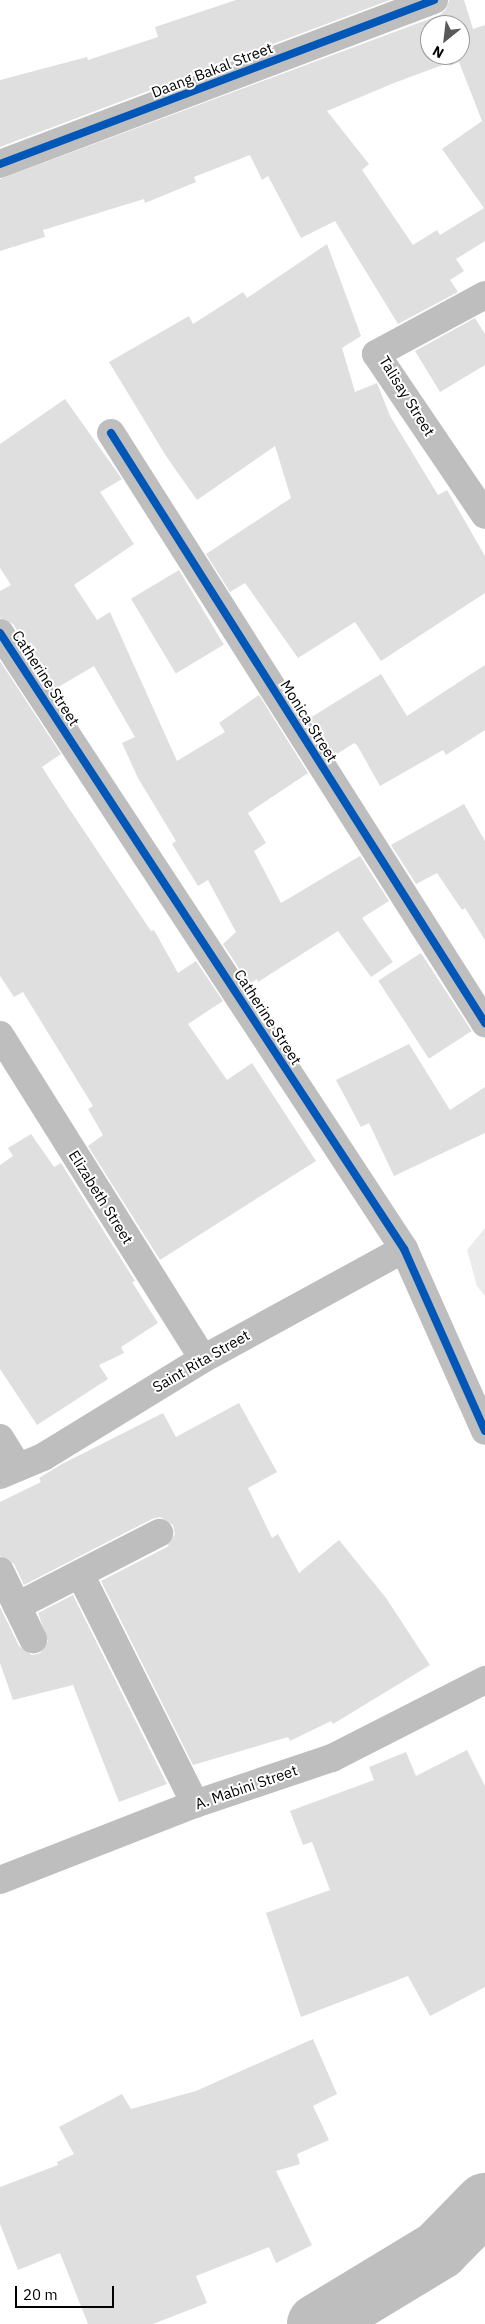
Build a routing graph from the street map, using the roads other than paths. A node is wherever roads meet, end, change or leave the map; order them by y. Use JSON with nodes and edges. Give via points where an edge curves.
{"nodes":[{"id":1,"x":434,"y":0,"type":"edge"},
{"id":2,"x":0,"y":164,"type":"edge"},
{"id":3,"x":485,"y":295,"type":"edge"},
{"id":4,"x":111,"y":433,"type":"dead end"},
{"id":5,"x":485,"y":515,"type":"edge"},
{"id":6,"x":0,"y":633,"type":"edge"},
{"id":7,"x":485,"y":1023,"type":"edge"},
{"id":8,"x":0,"y":1035,"type":"edge"},
{"id":9,"x":404,"y":1249,"type":"junction"},
{"id":10,"x":203,"y":1358,"type":"junction"},
{"id":11,"x":485,"y":1431,"type":"edge"},
{"id":12,"x":0,"y":1438,"type":"edge"},
{"id":13,"x":9,"y":1471,"type":"edge"},
{"id":14,"x":159,"y":1533,"type":"dead end"},
{"id":15,"x":0,"y":1571,"type":"edge"},
{"id":16,"x":80,"y":1574,"type":"junction"},
{"id":17,"x":17,"y":1606,"type":"junction"},
{"id":18,"x":33,"y":1639,"type":"dead end"},
{"id":19,"x":485,"y":1680,"type":"edge"},
{"id":20,"x":195,"y":1804,"type":"junction"},
{"id":21,"x":0,"y":1880,"type":"edge"}],
"edges":[{"from":1,"to":2,"type":"street","name":"Daang Bakal Street"},
{"from":3,"to":5,"type":"street","name":"Talisay Street","via":[[376,354]]},
{"from":4,"to":7,"type":"street","name":"Monica Street"},
{"from":6,"to":9,"type":"street","name":"Catherine Street"},
{"from":8,"to":10,"type":"street","name":"Elizabeth Street"},
{"from":9,"to":10,"type":"street","name":"Saint Rita Street"},
{"from":9,"to":11,"type":"street","name":"Catherine Street"},
{"from":10,"to":13,"type":"street","name":"Saint Rita Street","via":[[44,1457]]},
{"from":12,"to":13,"type":"street"},
{"from":14,"to":16,"type":"street"},
{"from":15,"to":17,"type":"street"},
{"from":16,"to":17,"type":"street"},
{"from":16,"to":20,"type":"street"},
{"from":17,"to":18,"type":"street"},
{"from":19,"to":20,"type":"street","name":"A. Mabini Street","via":[[332,1758]]},
{"from":20,"to":21,"type":"street","name":"A. Mabini Street"}]}
